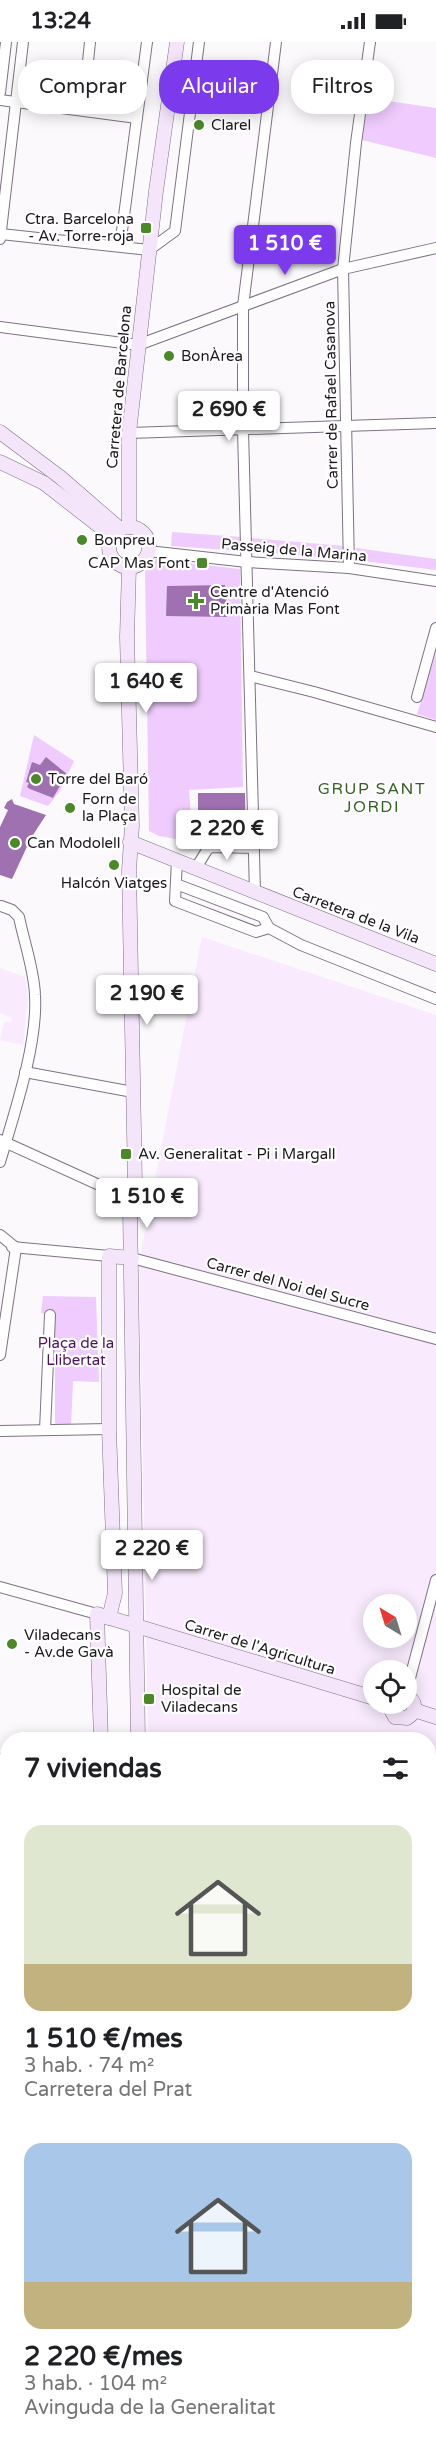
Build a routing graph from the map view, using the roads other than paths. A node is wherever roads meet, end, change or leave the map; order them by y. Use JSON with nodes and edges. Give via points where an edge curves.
{"nodes":[{"id":1,"x":6,"y":42,"type":"edge"},
{"id":2,"x":23,"y":42,"type":"edge"},
{"id":3,"x":90,"y":42,"type":"edge"},
{"id":4,"x":147,"y":42,"type":"edge"},
{"id":5,"x":177,"y":42,"type":"edge"},
{"id":6,"x":199,"y":42,"type":"edge"},
{"id":7,"x":276,"y":42,"type":"edge"},
{"id":8,"x":370,"y":42,"type":"edge"},
{"id":9,"x":88,"y":60,"type":"edge"},
{"id":10,"x":0,"y":93,"type":"edge"},
{"id":11,"x":0,"y":100,"type":"edge"},
{"id":12,"x":16,"y":102,"type":"junction"},
{"id":13,"x":110,"y":114,"type":"edge"},
{"id":14,"x":137,"y":118,"type":"junction"},
{"id":15,"x":1,"y":234,"type":"edge"},
{"id":16,"x":0,"y":240,"type":"edge"},
{"id":17,"x":120,"y":246,"type":"junction"},
{"id":18,"x":436,"y":248,"type":"edge"},
{"id":19,"x":149,"y":250,"type":"junction"},
{"id":20,"x":343,"y":269,"type":"junction"},
{"id":21,"x":243,"y":306,"type":"junction"},
{"id":22,"x":0,"y":327,"type":"edge"},
{"id":23,"x":138,"y":345,"type":"junction"},
{"id":24,"x":436,"y":423,"type":"edge"},
{"id":25,"x":346,"y":426,"type":"junction"},
{"id":26,"x":243,"y":430,"type":"junction"},
{"id":27,"x":0,"y":432,"type":"edge"},
{"id":28,"x":129,"y":433,"type":"junction"},
{"id":29,"x":0,"y":462,"type":"edge"},
{"id":30,"x":120,"y":531,"type":"junction"},
{"id":31,"x":148,"y":551,"type":"junction"},
{"id":32,"x":247,"y":562,"type":"junction"},
{"id":33,"x":129,"y":567,"type":"junction"},
{"id":34,"x":349,"y":568,"type":"junction"},
{"id":35,"x":436,"y":581,"type":"edge"},
{"id":36,"x":436,"y":628,"type":"edge"},
{"id":37,"x":250,"y":676,"type":"junction"},
{"id":38,"x":417,"y":697,"type":"dead end"},
{"id":39,"x":436,"y":727,"type":"edge"},
{"id":40,"x":130,"y":842,"type":"junction"},
{"id":41,"x":254,"y":848,"type":"junction"},
{"id":42,"x":177,"y":860,"type":"junction"},
{"id":43,"x":196,"y":868,"type":"junction"},
{"id":44,"x":176,"y":884,"type":"junction"},
{"id":45,"x":255,"y":893,"type":"junction"},
{"id":46,"x":2,"y":906,"type":"dead end"},
{"id":47,"x":269,"y":928,"type":"junction"},
{"id":48,"x":436,"y":964,"type":"edge"},
{"id":49,"x":436,"y":999,"type":"edge"},
{"id":50,"x":25,"y":1072,"type":"junction"},
{"id":51,"x":133,"y":1092,"type":"junction"},
{"id":52,"x":3,"y":1141,"type":"edge"},
{"id":53,"x":0,"y":1162,"type":"edge"},
{"id":54,"x":130,"y":1199,"type":"junction"},
{"id":55,"x":0,"y":1235,"type":"edge"},
{"id":56,"x":0,"y":1244,"type":"edge"},
{"id":57,"x":16,"y":1248,"type":"junction"},
{"id":58,"x":109,"y":1256,"type":"junction"},
{"id":59,"x":132,"y":1258,"type":"junction"},
{"id":60,"x":50,"y":1315,"type":"dead end"},
{"id":61,"x":436,"y":1339,"type":"edge"},
{"id":62,"x":0,"y":1354,"type":"edge"},
{"id":63,"x":110,"y":1429,"type":"junction"},
{"id":64,"x":45,"y":1430,"type":"junction"},
{"id":65,"x":0,"y":1431,"type":"edge"},
{"id":66,"x":436,"y":1580,"type":"edge"},
{"id":67,"x":0,"y":1587,"type":"edge"},
{"id":68,"x":103,"y":1616,"type":"junction"},
{"id":69,"x":137,"y":1628,"type":"junction"},
{"id":70,"x":415,"y":1660,"type":"edge"},
{"id":71,"x":363,"y":1695,"type":"edge"},
{"id":72,"x":417,"y":1711,"type":"edge"},
{"id":73,"x":393,"y":1714,"type":"edge"},
{"id":74,"x":411,"y":1714,"type":"edge"},
{"id":75,"x":436,"y":1717,"type":"edge"},
{"id":76,"x":101,"y":1732,"type":"edge"},
{"id":77,"x":138,"y":1732,"type":"edge"}],
"edges":[{"from":1,"to":10,"type":"street"},
{"from":2,"to":12,"type":"street"},
{"from":3,"to":9,"type":"street"},
{"from":4,"to":14,"type":"street"},
{"from":5,"to":19,"type":"street","name":"Carretera de Barcelona"},
{"from":6,"to":19,"type":"street","via":[[175,231]]},
{"from":7,"to":21,"type":"street"},
{"from":8,"to":20,"type":"street","name":"Carrer de Rafael Casanova"},
{"from":11,"to":12,"type":"street"},
{"from":12,"to":15,"type":"street"},
{"from":13,"to":14,"type":"street"},
{"from":14,"to":17,"type":"street"},
{"from":15,"to":16,"type":"street"},
{"from":15,"to":17,"type":"street"},
{"from":17,"to":19,"type":"street"},
{"from":18,"to":20,"type":"street"},
{"from":19,"to":23,"type":"street","name":"Carretera de Barcelona"},
{"from":20,"to":21,"type":"street"},
{"from":20,"to":25,"type":"street","name":"Carrer de Rafael Casanova"},
{"from":21,"to":23,"type":"street"},
{"from":21,"to":26,"type":"street"},
{"from":22,"to":23,"type":"street"},
{"from":23,"to":28,"type":"street","name":"Carretera de Barcelona"},
{"from":24,"to":25,"type":"street"},
{"from":25,"to":26,"type":"street"},
{"from":25,"to":34,"type":"street","name":"Carrer de Rafael Casanova"},
{"from":26,"to":28,"type":"street"},
{"from":26,"to":32,"type":"street"},
{"from":27,"to":30,"type":"street","via":[[60,477]]},
{"from":28,"to":30,"type":"street","name":"Carretera de Barcelona"},
{"from":29,"to":30,"type":"street","via":[[44,483]]},
{"from":30,"to":31,"type":"street","via":[[136,528],[144,534]]},
{"from":30,"to":33,"type":"street","via":[[109,547],[111,557]]},
{"from":31,"to":32,"type":"street","name":"Passeig de la Marina"},
{"from":31,"to":33,"type":"street","via":[[141,562]]},
{"from":32,"to":34,"type":"street","name":"Passeig de la Marina"},
{"from":32,"to":37,"type":"street"},
{"from":33,"to":40,"type":"street"},
{"from":34,"to":35,"type":"street","name":"Passeig de la Marina"},
{"from":36,"to":38,"type":"street"},
{"from":37,"to":39,"type":"street"},
{"from":37,"to":41,"type":"street"},
{"from":40,"to":42,"type":"street","name":"Carretera de la Vila"},
{"from":40,"to":51,"type":"street"},
{"from":41,"to":43,"type":"street","via":[[212,847]]},
{"from":41,"to":45,"type":"street"},
{"from":42,"to":43,"type":"street","name":"Carretera de la Vila"},
{"from":42,"to":44,"type":"street"},
{"from":43,"to":45,"type":"street","name":"Carretera de la Vila"},
{"from":44,"to":47,"type":"street","via":[[263,917]]},
{"from":44,"to":47,"type":"street","via":[[175,901],[256,932]]},
{"from":45,"to":48,"type":"street","name":"Carretera de la Vila"},
{"from":46,"to":50,"type":"street","via":[[19,918],[35,992]]},
{"from":47,"to":49,"type":"street","via":[[301,945]]},
{"from":50,"to":51,"type":"street"},
{"from":50,"to":52,"type":"street"},
{"from":51,"to":54,"type":"street","via":[[135,1183]]},
{"from":52,"to":53,"type":"street"},
{"from":52,"to":54,"type":"street"},
{"from":54,"to":59,"type":"street"},
{"from":55,"to":57,"type":"street"},
{"from":56,"to":57,"type":"street"},
{"from":57,"to":58,"type":"street"},
{"from":57,"to":62,"type":"street"},
{"from":58,"to":59,"type":"street"},
{"from":58,"to":63,"type":"street"},
{"from":59,"to":61,"type":"street","name":"Carrer del Noi del Sucre"},
{"from":59,"to":69,"type":"street"},
{"from":60,"to":64,"type":"street"},
{"from":63,"to":64,"type":"street"},
{"from":63,"to":68,"type":"street","via":[[115,1593]]},
{"from":64,"to":65,"type":"street"},
{"from":66,"to":70,"type":"street"},
{"from":67,"to":68,"type":"street"},
{"from":68,"to":69,"type":"street","name":"Carrer de l'Agricultura"},
{"from":68,"to":76,"type":"street"},
{"from":69,"to":71,"type":"street","name":"Carrer de l'Agricultura"},
{"from":69,"to":77,"type":"street"},
{"from":72,"to":75,"type":"street"},
{"from":73,"to":74,"type":"street","via":[[399,1718]]}]}
